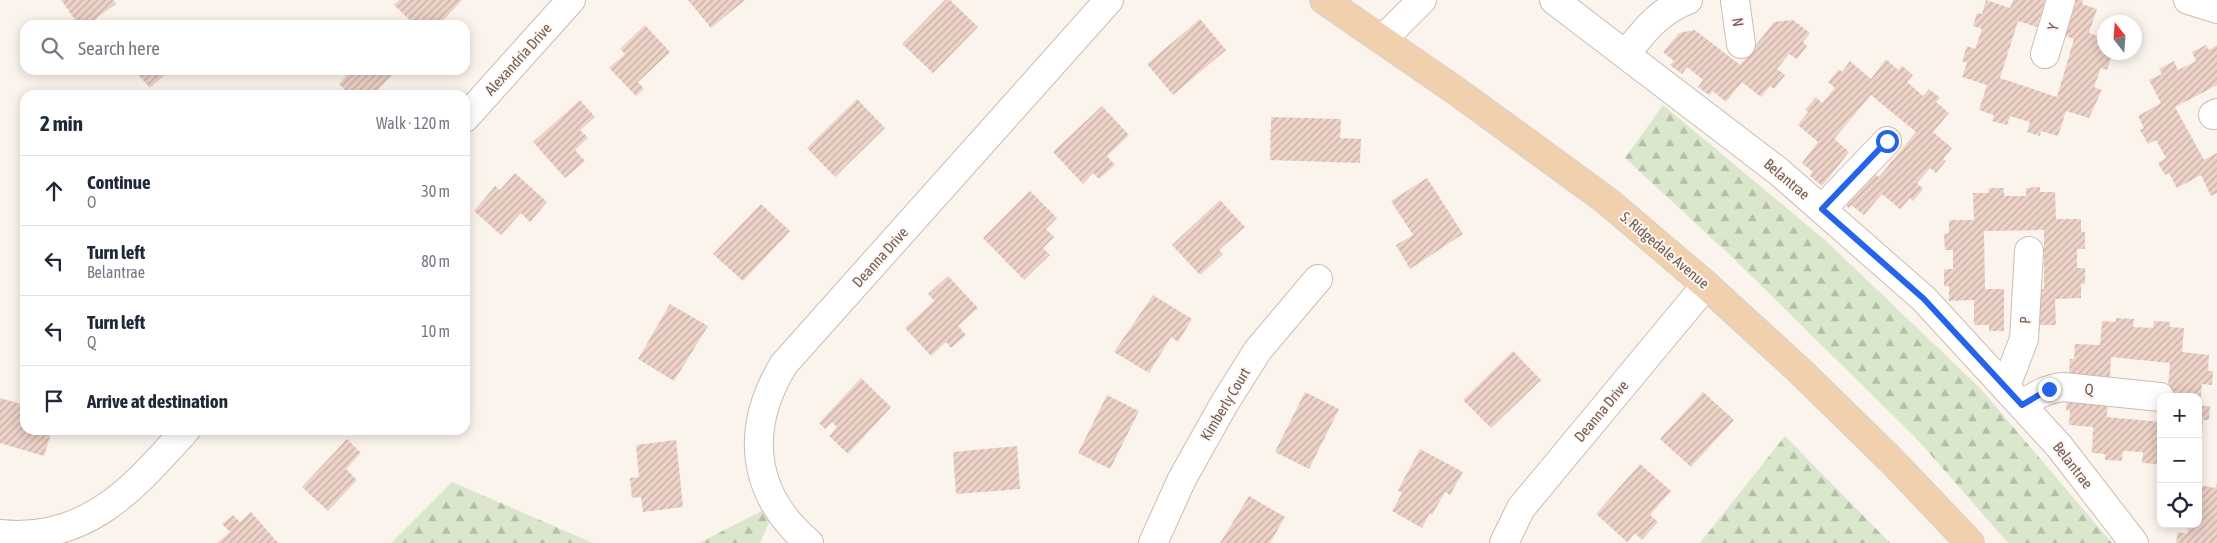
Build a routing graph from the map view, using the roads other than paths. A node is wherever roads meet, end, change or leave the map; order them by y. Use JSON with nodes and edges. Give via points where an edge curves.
{"nodes":[{"id":1,"x":571,"y":0,"type":"edge"},
{"id":2,"x":1109,"y":0,"type":"edge"},
{"id":3,"x":1324,"y":0,"type":"edge"},
{"id":4,"x":1422,"y":0,"type":"edge"},
{"id":5,"x":1554,"y":0,"type":"edge"},
{"id":6,"x":1688,"y":0,"type":"edge"},
{"id":7,"x":1735,"y":0,"type":"edge"},
{"id":8,"x":2061,"y":0,"type":"edge"},
{"id":9,"x":1382,"y":40,"type":"junction"},
{"id":10,"x":1741,"y":44,"type":"dead end"},
{"id":11,"x":1626,"y":54,"type":"junction"},
{"id":12,"x":2045,"y":54,"type":"dead end"},
{"id":13,"x":470,"y":112,"type":"edge"},
{"id":14,"x":1887,"y":141,"type":"dead end"},
{"id":15,"x":1822,"y":209,"type":"junction"},
{"id":16,"x":2028,"y":251,"type":"dead end"},
{"id":17,"x":1318,"y":279,"type":"dead end"},
{"id":18,"x":1706,"y":285,"type":"junction"},
{"id":19,"x":2014,"y":395,"type":"junction"},
{"id":20,"x":2157,"y":398,"type":"edge"},
{"id":21,"x":181,"y":435,"type":"edge"},
{"id":22,"x":0,"y":534,"type":"edge"},
{"id":23,"x":41,"y":542,"type":"edge"},
{"id":24,"x":809,"y":543,"type":"edge"},
{"id":25,"x":1153,"y":543,"type":"edge"},
{"id":26,"x":1504,"y":543,"type":"edge"},
{"id":27,"x":1970,"y":543,"type":"edge"},
{"id":28,"x":2134,"y":543,"type":"edge"}],
"edges":[{"from":1,"to":13,"type":"street","name":"Alexandria Drive"},
{"from":2,"to":24,"type":"street","name":"Deanna Drive","via":[[784,364],[771,385],[762,409],[758,434],[765,484],[778,511]]},
{"from":3,"to":9,"type":"main road","name":"S. Ridgedale Avenue"},
{"from":4,"to":9,"type":"street"},
{"from":5,"to":11,"type":"street","name":"Belantrae"},
{"from":6,"to":11,"type":"street","via":[[1654,20]]},
{"from":7,"to":10,"type":"street","name":"N"},
{"from":8,"to":12,"type":"street","name":"Y"},
{"from":9,"to":18,"type":"main road","name":"S. Ridgedale Avenue","via":[[1606,201]]},
{"from":11,"to":15,"type":"street","name":"Belantrae","via":[[1778,171]]},
{"from":14,"to":15,"type":"street"},
{"from":15,"to":19,"type":"street","name":"Belantrae","via":[[1924,299]]},
{"from":16,"to":19,"type":"street","name":"P","via":[[2024,340]]},
{"from":17,"to":25,"type":"street","name":"Kimberly Court","via":[[1258,350],[1224,404],[1182,479]]},
{"from":18,"to":26,"type":"street","name":"Deanna Drive","via":[[1521,508]]},
{"from":18,"to":27,"type":"main road","name":"S. Ridgedale Avenue","via":[[1885,454]]},
{"from":19,"to":20,"type":"street","name":"Q","via":[[2037,394],[2063,387]]},
{"from":19,"to":28,"type":"street","name":"Belantrae","via":[[2059,446]]},
{"from":21,"to":23,"type":"street","via":[[109,513],[88,528]]},
{"from":22,"to":23,"type":"street"}]}
